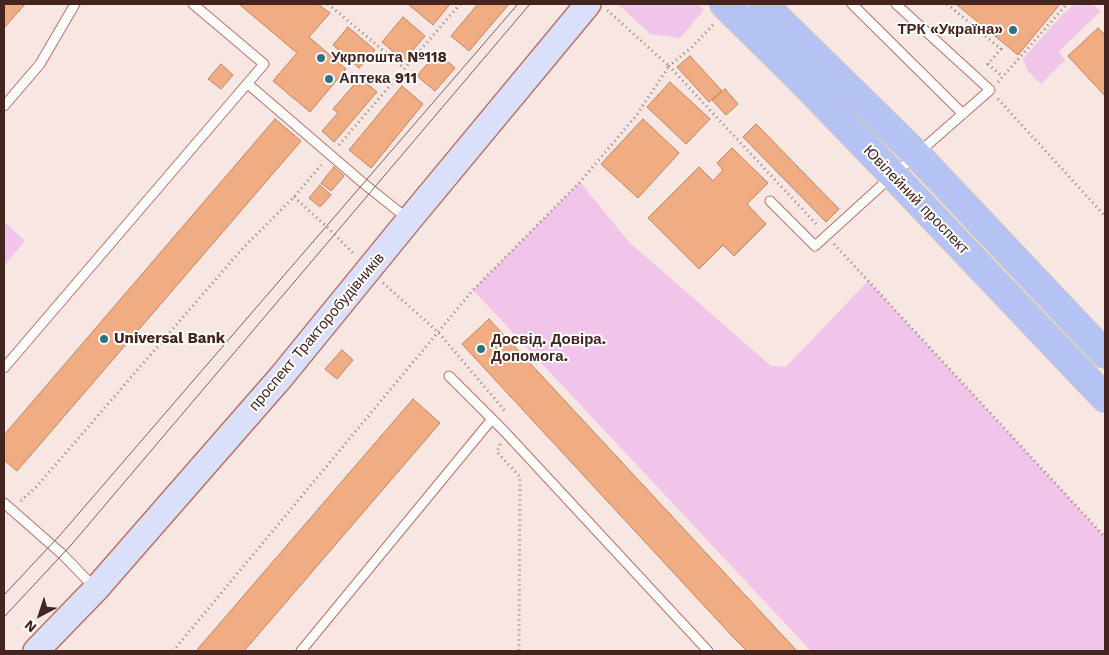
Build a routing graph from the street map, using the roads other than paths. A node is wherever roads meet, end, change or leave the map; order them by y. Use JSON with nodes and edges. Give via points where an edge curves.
{"nodes":[{"id":1,"x":75,"y":4,"type":"edge"},
{"id":2,"x":193,"y":4,"type":"edge"},
{"id":3,"x":763,"y":4,"type":"edge"},
{"id":4,"x":852,"y":4,"type":"edge"},
{"id":5,"x":896,"y":4,"type":"edge"},
{"id":6,"x":598,"y":7,"type":"edge"},
{"id":7,"x":720,"y":13,"type":"edge"},
{"id":8,"x":248,"y":84,"type":"junction"},
{"id":9,"x":4,"y":106,"type":"edge"},
{"id":10,"x":963,"y":114,"type":"junction"},
{"id":11,"x":917,"y":155,"type":"junction"},
{"id":12,"x":893,"y":175,"type":"junction"},
{"id":13,"x":770,"y":201,"type":"dead end"},
{"id":14,"x":409,"y":220,"type":"junction"},
{"id":15,"x":1105,"y":354,"type":"edge"},
{"id":16,"x":4,"y":368,"type":"edge"},
{"id":17,"x":449,"y":376,"type":"dead end"},
{"id":18,"x":1105,"y":398,"type":"edge"},
{"id":19,"x":492,"y":419,"type":"junction"},
{"id":20,"x":4,"y":503,"type":"edge"},
{"id":21,"x":96,"y":589,"type":"junction"},
{"id":22,"x":36,"y":651,"type":"edge"},
{"id":23,"x":301,"y":651,"type":"edge"},
{"id":24,"x":708,"y":651,"type":"edge"}],
"edges":[{"from":1,"to":9,"type":"lane","via":[[40,64]]},
{"from":2,"to":8,"type":"lane","via":[[264,64]]},
{"from":3,"to":11,"type":"main road","name":"Ювілейний проспект"},
{"from":4,"to":10,"type":"lane"},
{"from":5,"to":10,"type":"lane","via":[[990,90]]},
{"from":6,"to":14,"type":"main road","name":"проспект Тракторобудівників"},
{"from":7,"to":12,"type":"main road","name":"Ювілейний проспект","via":[[801,80]]},
{"from":8,"to":14,"type":"lane"},
{"from":8,"to":16,"type":"lane"},
{"from":10,"to":11,"type":"lane"},
{"from":11,"to":12,"type":"lane"},
{"from":11,"to":15,"type":"main road","name":"Ювілейний проспект"},
{"from":12,"to":13,"type":"lane","via":[[815,246]]},
{"from":12,"to":18,"type":"main road","name":"Ювілейний проспект"},
{"from":14,"to":21,"type":"main road","name":"проспект Тракторобудівників","via":[[281,377]]},
{"from":17,"to":19,"type":"lane"},
{"from":19,"to":23,"type":"lane"},
{"from":19,"to":24,"type":"lane"},
{"from":20,"to":21,"type":"lane"},
{"from":21,"to":22,"type":"main road","name":"проспект Тракторобудівників"}]}
